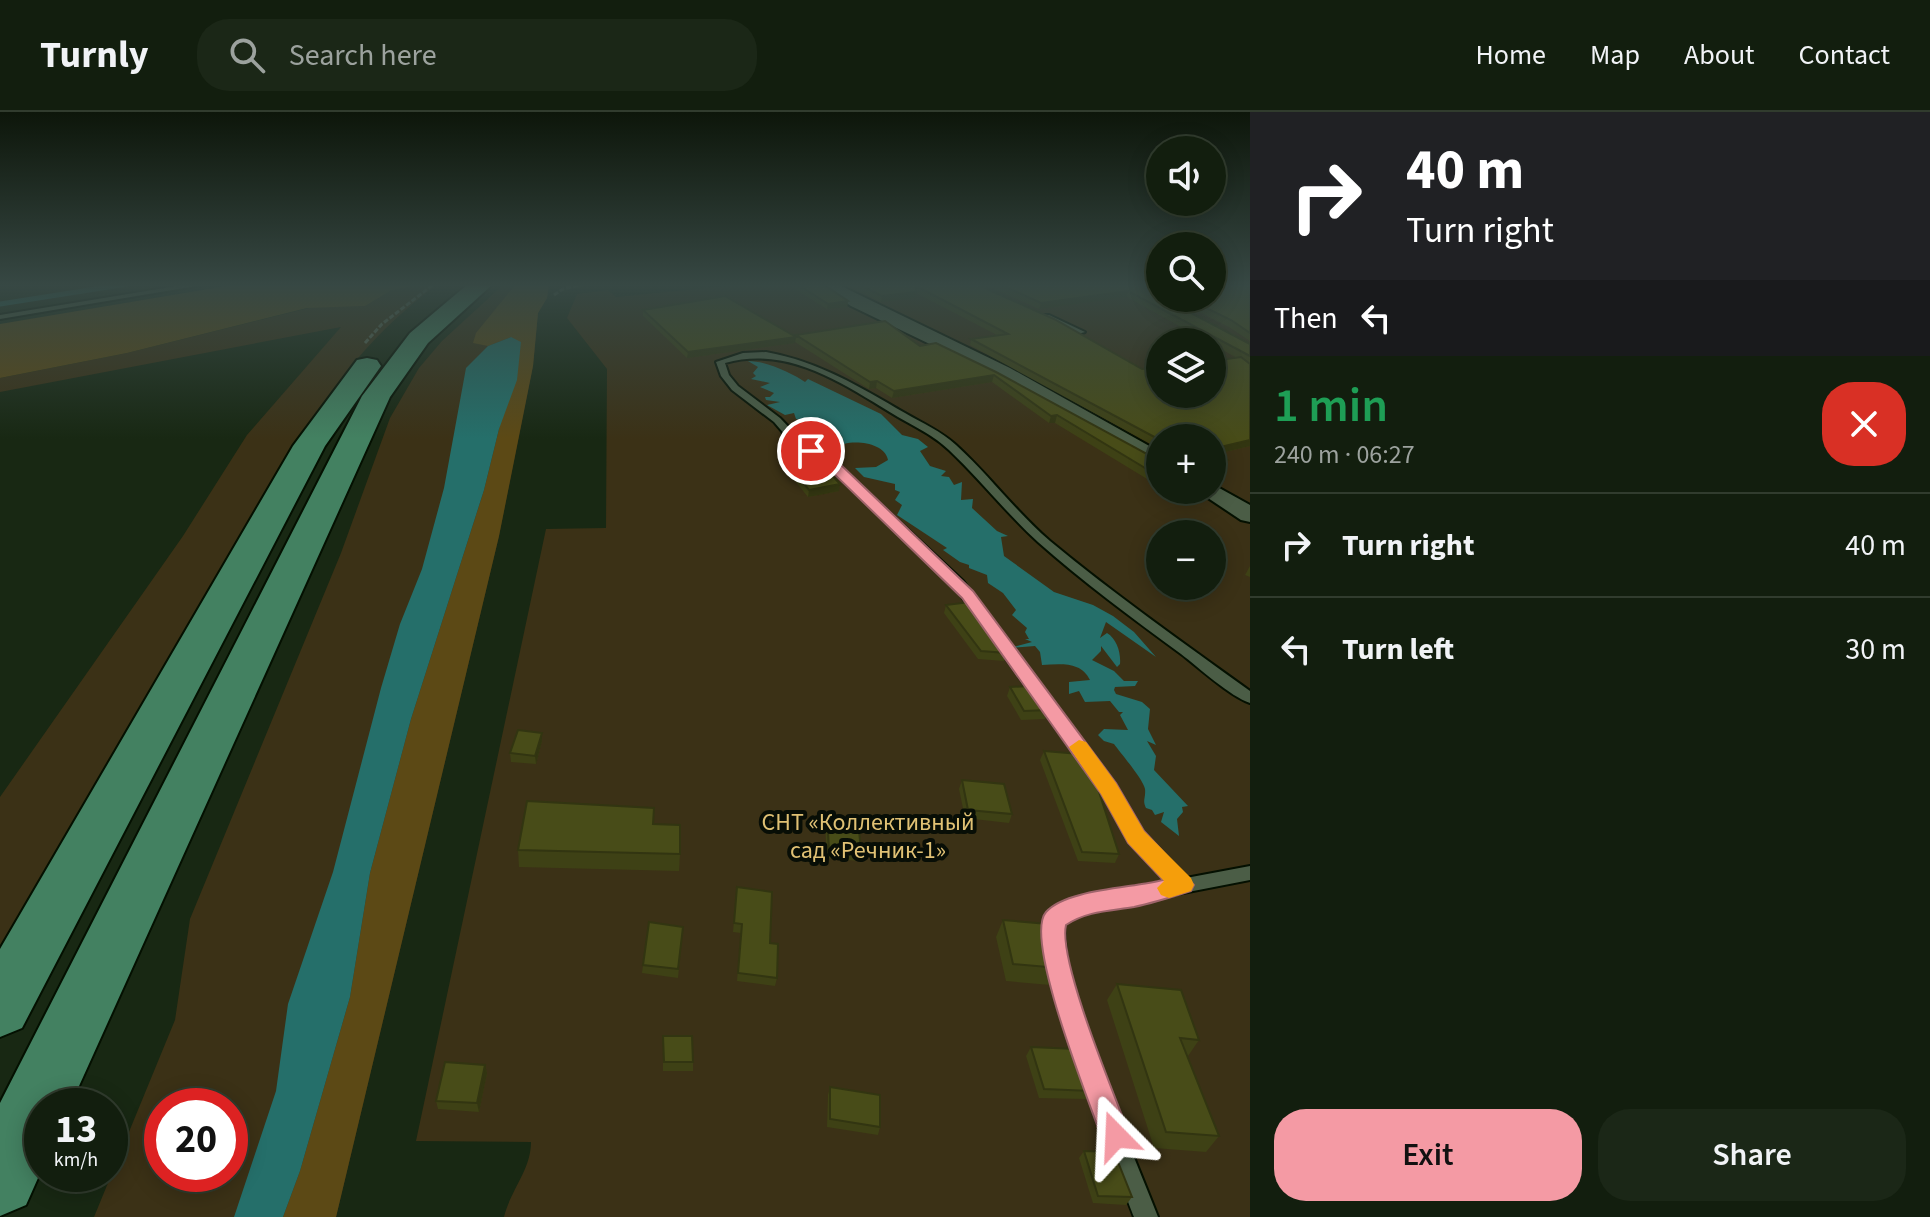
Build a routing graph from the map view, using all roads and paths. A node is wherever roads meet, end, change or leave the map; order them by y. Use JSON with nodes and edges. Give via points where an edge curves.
{"nodes":[{"id":1,"x":392,"y":336,"type":"edge"},
{"id":2,"x":422,"y":336,"type":"edge"},
{"id":3,"x":932,"y":336,"type":"edge"},
{"id":4,"x":1146,"y":453,"type":"edge"},
{"id":5,"x":1226,"y":501,"type":"edge"},
{"id":6,"x":1250,"y":515,"type":"edge"},
{"id":7,"x":1250,"y":698,"type":"edge"},
{"id":8,"x":1250,"y":873,"type":"edge"},
{"id":9,"x":1182,"y":885,"type":"junction"},
{"id":10,"x":0,"y":1008,"type":"edge"},
{"id":11,"x":0,"y":1179,"type":"edge"},
{"id":12,"x":1146,"y":1217,"type":"edge"}],
"edges":[{"from":1,"to":10,"type":"main road","via":[[309,446]]},
{"from":2,"to":11,"type":"main road","via":[[369,408]]},
{"from":3,"to":4,"type":"street","via":[[1036,387]]},
{"from":5,"to":6,"type":"street"},
{"from":7,"to":9,"type":"lane","via":[[1047,543],[935,435],[804,363],[761,356],[720,362],[730,383],[796,441],[830,463],[959,584],[1108,789],[1136,837]]},
{"from":8,"to":9,"type":"lane"},
{"from":9,"to":12,"type":"lane","via":[[1076,906],[1055,919],[1052,931],[1077,1032]]}]}
